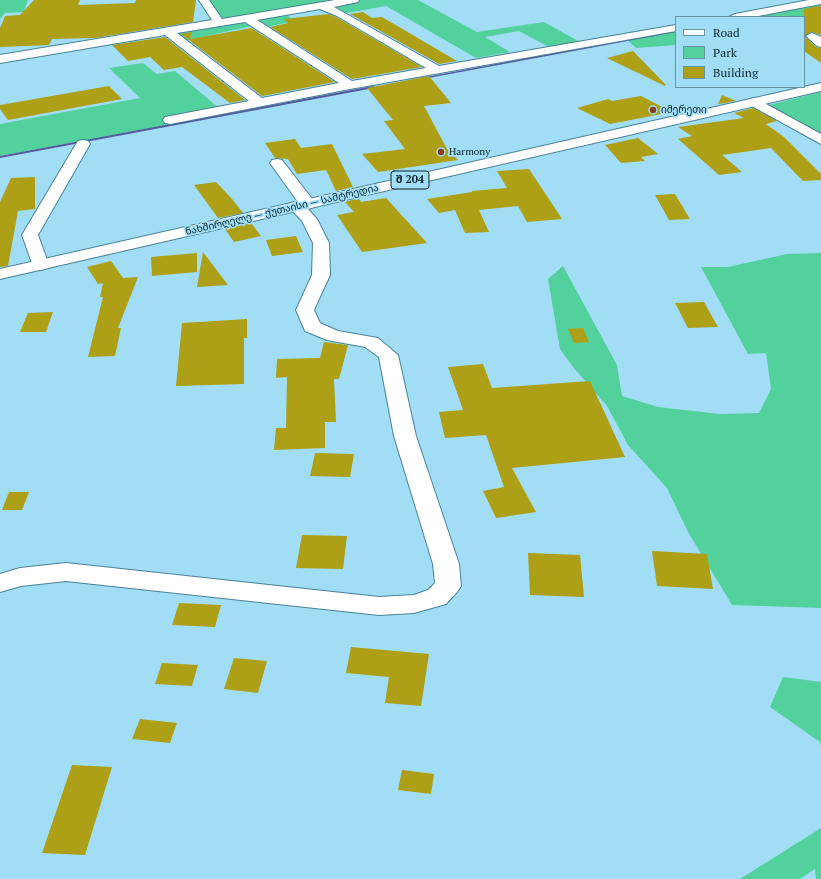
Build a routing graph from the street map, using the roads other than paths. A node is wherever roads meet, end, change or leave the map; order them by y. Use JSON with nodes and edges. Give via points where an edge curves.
{"nodes":[{"id":1,"x":204,"y":0,"type":"edge"},
{"id":2,"x":354,"y":0,"type":"edge"},
{"id":3,"x":821,"y":1,"type":"edge"},
{"id":4,"x":323,"y":6,"type":"junction"},
{"id":5,"x":740,"y":16,"type":"edge"},
{"id":6,"x":247,"y":18,"type":"junction"},
{"id":7,"x":219,"y":23,"type":"junction"},
{"id":8,"x":675,"y":28,"type":"edge"},
{"id":9,"x":168,"y":32,"type":"junction"},
{"id":10,"x":0,"y":59,"type":"edge"},
{"id":11,"x":438,"y":70,"type":"junction"},
{"id":12,"x":350,"y":85,"type":"junction"},
{"id":13,"x":821,"y":87,"type":"edge"},
{"id":14,"x":259,"y":102,"type":"junction"},
{"id":15,"x":755,"y":102,"type":"junction"},
{"id":16,"x":170,"y":120,"type":"dead end"},
{"id":17,"x":821,"y":140,"type":"edge"},
{"id":18,"x":83,"y":144,"type":"dead end"},
{"id":19,"x":277,"y":163,"type":"dead end"},
{"id":20,"x":302,"y":205,"type":"junction"},
{"id":21,"x":40,"y":265,"type":"junction"},
{"id":22,"x":0,"y":274,"type":"edge"},
{"id":23,"x":0,"y":583,"type":"edge"}],
"edges":[{"from":1,"to":7,"type":"street"},
{"from":2,"to":4,"type":"street"},
{"from":3,"to":5,"type":"street"},
{"from":4,"to":6,"type":"street"},
{"from":4,"to":11,"type":"street"},
{"from":6,"to":7,"type":"street"},
{"from":6,"to":12,"type":"street"},
{"from":7,"to":9,"type":"street"},
{"from":8,"to":11,"type":"street"},
{"from":9,"to":10,"type":"street"},
{"from":9,"to":14,"type":"street"},
{"from":11,"to":12,"type":"street"},
{"from":12,"to":14,"type":"street"},
{"from":13,"to":15,"type":"street","name":"ნახშირღელე — ქუთაისი — სამტრედია","number":"შ 204"},
{"from":14,"to":16,"type":"street"},
{"from":15,"to":17,"type":"street"},
{"from":15,"to":20,"type":"street","name":"ნახშირღელე — ქუთაისი — სამტრედია","number":"შ 204"},
{"from":18,"to":21,"type":"street","via":[[30,235]]},
{"from":19,"to":20,"type":"street"},
{"from":20,"to":21,"type":"street","name":"ნახშირღელე — ქუთაისი — სამტრედია","number":"შ 204"},
{"from":20,"to":23,"type":"street","via":[[321,243],[322,275],[305,310],[312,327],[334,336],[371,342],[388,355],[405,436],[446,564],[448,586],[437,597],[414,604],[379,606],[66,572],[20,576]]},
{"from":21,"to":22,"type":"street","name":"ნახშირღელე — ქუთაისი — სამტრედია","number":"შ 204"}]}
